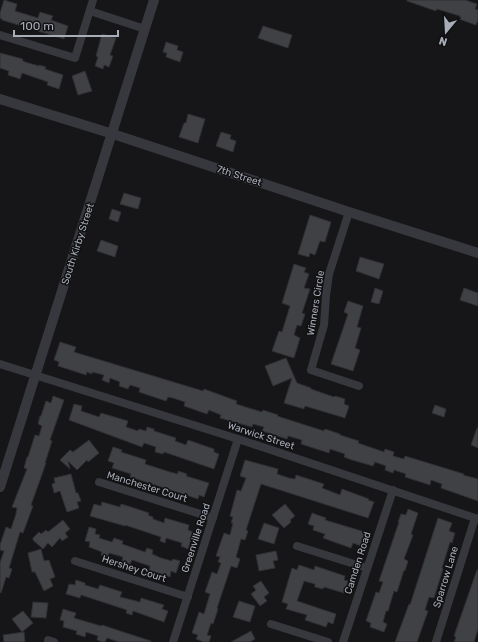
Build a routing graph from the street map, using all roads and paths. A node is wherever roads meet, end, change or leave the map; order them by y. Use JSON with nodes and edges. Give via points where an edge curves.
{"nodes":[{"id":1,"x":93,"y":0,"type":"edge"},
{"id":2,"x":154,"y":0,"type":"edge"},
{"id":3,"x":90,"y":11,"type":"junction"},
{"id":4,"x":145,"y":29,"type":"junction"},
{"id":5,"x":0,"y":35,"type":"edge"},
{"id":6,"x":0,"y":99,"type":"edge"},
{"id":7,"x":113,"y":134,"type":"junction"},
{"id":8,"x":349,"y":212,"type":"junction"},
{"id":9,"x":478,"y":253,"type":"edge"},
{"id":10,"x":0,"y":364,"type":"edge"},
{"id":11,"x":36,"y":375,"type":"junction"},
{"id":12,"x":359,"y":386,"type":"dead end"},
{"id":13,"x":238,"y":440,"type":"junction"},
{"id":14,"x":99,"y":482,"type":"dead end"},
{"id":15,"x":0,"y":487,"type":"edge"},
{"id":16,"x":392,"y":490,"type":"junction"},
{"id":17,"x":213,"y":518,"type":"junction"},
{"id":18,"x":477,"y":518,"type":"edge"},
{"id":19,"x":297,"y":546,"type":"dead end"},
{"id":20,"x":75,"y":561,"type":"dead end"},
{"id":21,"x":367,"y":568,"type":"junction"},
{"id":22,"x":188,"y":597,"type":"junction"},
{"id":23,"x":272,"y":624,"type":"dead end"},
{"id":24,"x":173,"y":642,"type":"edge"},
{"id":25,"x":328,"y":642,"type":"edge"},
{"id":26,"x":343,"y":642,"type":"edge"},
{"id":27,"x":436,"y":642,"type":"edge"}],
"edges":[{"from":1,"to":3,"type":"street"},
{"from":2,"to":4,"type":"street","name":"South Kirby Street"},
{"from":3,"to":4,"type":"street"},
{"from":3,"to":5,"type":"street","via":[[75,58]]},
{"from":4,"to":7,"type":"street","name":"South Kirby Street"},
{"from":6,"to":7,"type":"street","name":"7th Street"},
{"from":7,"to":8,"type":"street","name":"7th Street"},
{"from":7,"to":11,"type":"street","name":"South Kirby Street"},
{"from":8,"to":9,"type":"street","name":"7th Street"},
{"from":8,"to":12,"type":"street","name":"Winners Circle","via":[[329,274],[324,325],[311,370]]},
{"from":10,"to":11,"type":"street","name":"Warwick Street"},
{"from":11,"to":13,"type":"street","name":"Warwick Street"},
{"from":11,"to":15,"type":"street","name":"South Kirby Street"},
{"from":13,"to":16,"type":"street","name":"Warwick Street"},
{"from":13,"to":17,"type":"street","name":"Greenville Road"},
{"from":14,"to":17,"type":"street","name":"Manchester Court"},
{"from":16,"to":18,"type":"street","name":"Warwick Street"},
{"from":16,"to":21,"type":"street","name":"Camden Road"},
{"from":17,"to":22,"type":"street","name":"Greenville Road"},
{"from":18,"to":27,"type":"street","name":"Sparrow Lane"},
{"from":19,"to":21,"type":"street"},
{"from":20,"to":22,"type":"street","name":"Hershey Court"},
{"from":21,"to":26,"type":"street","name":"Camden Road"},
{"from":22,"to":24,"type":"street","name":"Greenville Road"},
{"from":23,"to":25,"type":"street"}]}
